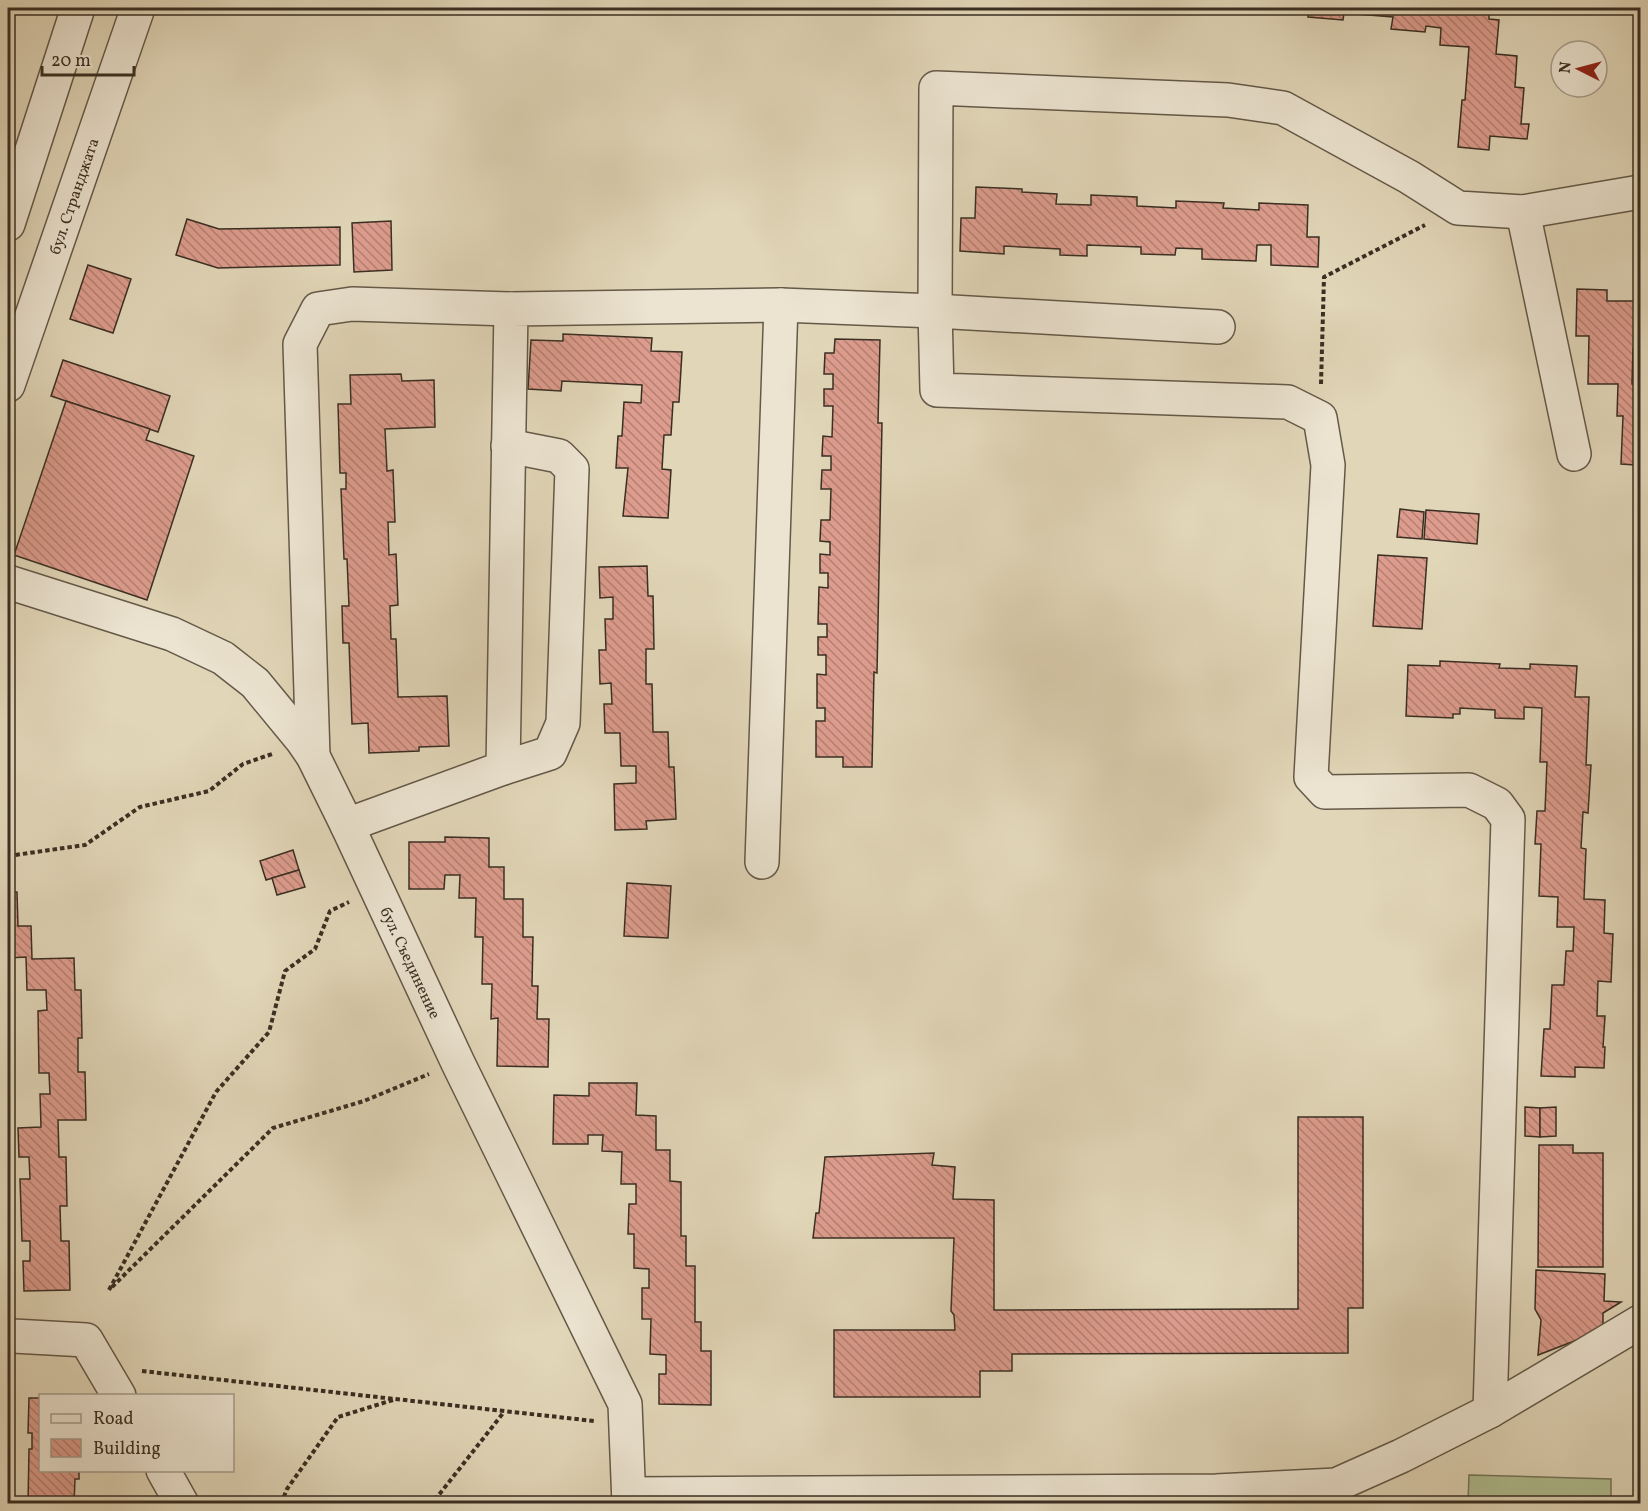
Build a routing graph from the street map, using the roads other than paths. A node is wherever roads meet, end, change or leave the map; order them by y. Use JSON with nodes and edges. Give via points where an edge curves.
{"nodes":[{"id":1,"x":78,"y":8,"type":"edge"},
{"id":2,"x":138,"y":8,"type":"edge"},
{"id":3,"x":1641,"y":192,"type":"edge"},
{"id":4,"x":1523,"y":212,"type":"junction"},
{"id":5,"x":8,"y":224,"type":"edge"},
{"id":6,"x":781,"y":305,"type":"junction"},
{"id":7,"x":511,"y":309,"type":"junction"},
{"id":8,"x":935,"y":311,"type":"junction"},
{"id":9,"x":1218,"y":327,"type":"dead end"},
{"id":10,"x":8,"y":385,"type":"edge"},
{"id":11,"x":508,"y":446,"type":"junction"},
{"id":12,"x":1574,"y":454,"type":"dead end"},
{"id":13,"x":8,"y":582,"type":"edge"},
{"id":14,"x":307,"y":748,"type":"junction"},
{"id":15,"x":503,"y":768,"type":"junction"},
{"id":16,"x":347,"y":825,"type":"junction"},
{"id":17,"x":762,"y":862,"type":"dead end"},
{"id":18,"x":1641,"y":1322,"type":"edge"},
{"id":19,"x":8,"y":1335,"type":"edge"},
{"id":20,"x":118,"y":1394,"type":"edge"},
{"id":21,"x":1490,"y":1411,"type":"junction"},
{"id":22,"x":164,"y":1472,"type":"edge"},
{"id":23,"x":1216,"y":1497,"type":"edge"},
{"id":24,"x":629,"y":1499,"type":"edge"},
{"id":25,"x":182,"y":1503,"type":"edge"}],
"edges":[{"from":1,"to":5,"type":"street"},
{"from":2,"to":10,"type":"street","name":"бул. Странджата"},
{"from":3,"to":4,"type":"street"},
{"from":4,"to":8,"type":"street","via":[[1458,208],[1284,108],[1228,100],[936,88]]},
{"from":4,"to":12,"type":"street"},
{"from":6,"to":7,"type":"street"},
{"from":6,"to":8,"type":"street"},
{"from":6,"to":17,"type":"street"},
{"from":7,"to":11,"type":"street"},
{"from":7,"to":14,"type":"street","via":[[352,304],[318,309],[300,344]]},
{"from":8,"to":9,"type":"street"},
{"from":8,"to":21,"type":"street","via":[[937,390],[1288,402],[1320,418],[1328,465],[1311,777],[1325,792],[1469,790],[1497,804],[1508,819]]},
{"from":11,"to":15,"type":"street"},
{"from":11,"to":15,"type":"street","via":[[559,456],[572,469],[563,723],[550,753]]},
{"from":13,"to":14,"type":"street","name":"бул. Съединение","via":[[172,634],[223,658],[255,683]]},
{"from":14,"to":16,"type":"street","name":"бул. Съединение"},
{"from":15,"to":16,"type":"street"},
{"from":16,"to":24,"type":"street","name":"бул. Съединение","via":[[625,1404]]},
{"from":18,"to":21,"type":"street"},
{"from":19,"to":20,"type":"street","via":[[86,1340]]},
{"from":21,"to":23,"type":"street","via":[[1336,1485]]},
{"from":22,"to":25,"type":"street"},
{"from":23,"to":24,"type":"street"}]}
